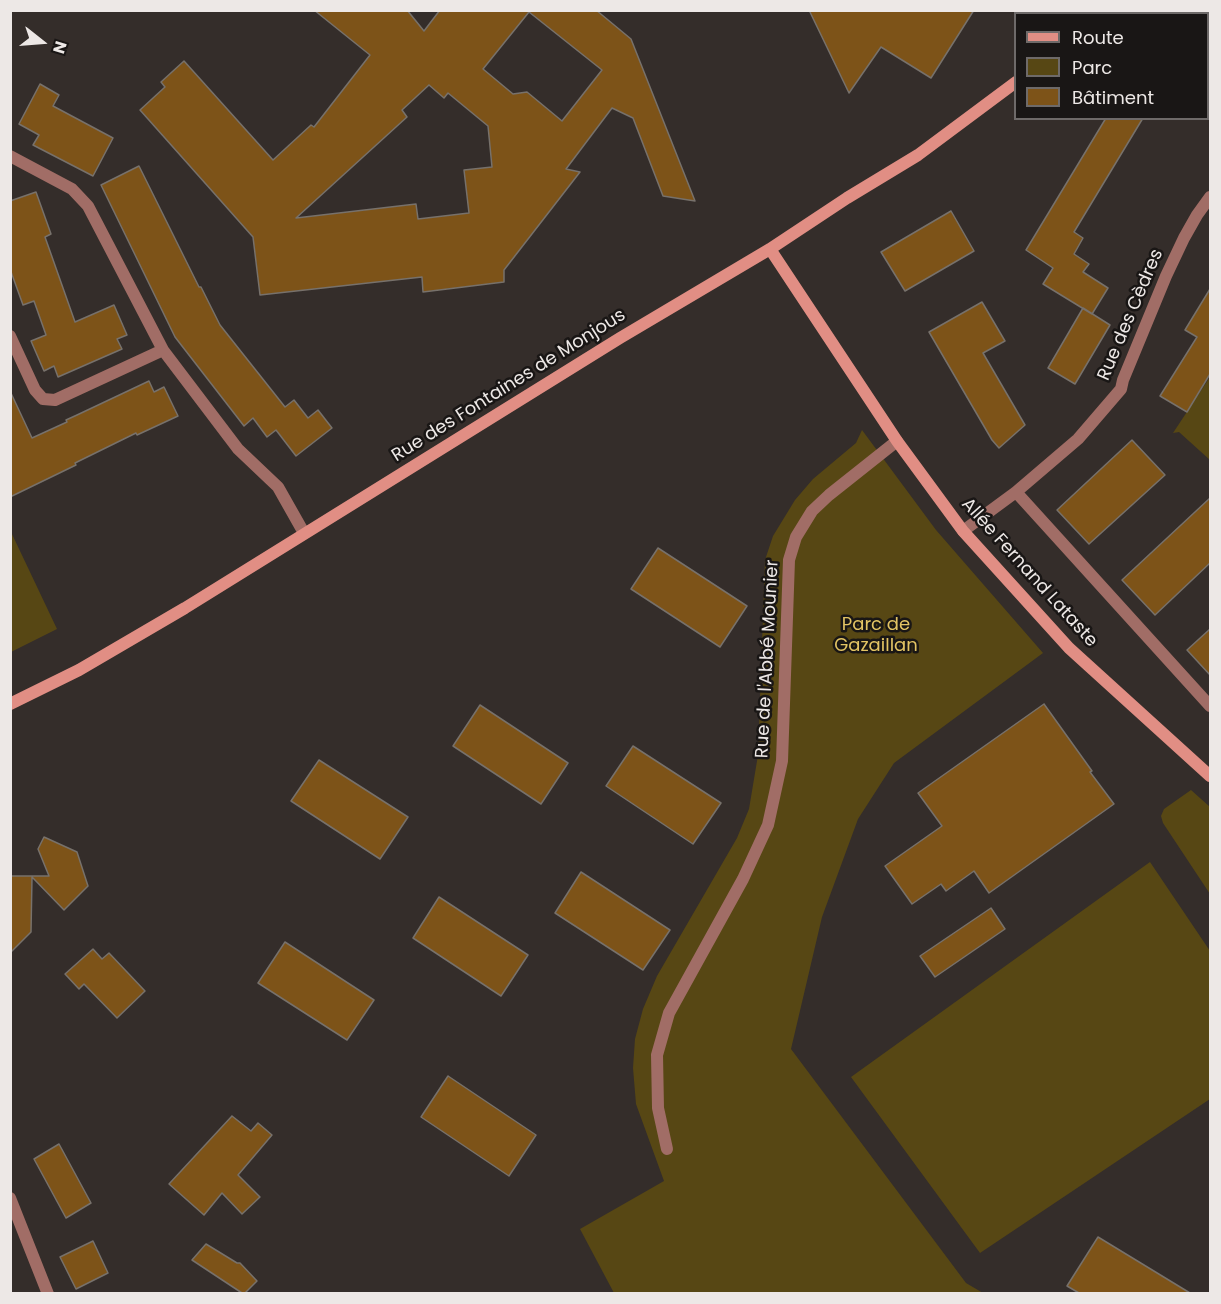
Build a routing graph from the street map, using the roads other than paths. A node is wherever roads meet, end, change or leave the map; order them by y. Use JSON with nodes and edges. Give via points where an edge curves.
{"nodes":[{"id":1,"x":1014,"y":83,"type":"edge"},
{"id":2,"x":10,"y":156,"type":"edge"},
{"id":3,"x":1210,"y":197,"type":"edge"},
{"id":4,"x":770,"y":249,"type":"junction"},
{"id":5,"x":10,"y":336,"type":"edge"},
{"id":6,"x":163,"y":350,"type":"junction"},
{"id":7,"x":897,"y":441,"type":"junction"},
{"id":8,"x":1016,"y":492,"type":"junction"},
{"id":9,"x":963,"y":531,"type":"junction"},
{"id":10,"x":304,"y":533,"type":"junction"},
{"id":11,"x":10,"y":704,"type":"edge"},
{"id":12,"x":1210,"y":706,"type":"edge"},
{"id":13,"x":1208,"y":769,"type":"edge"},
{"id":14,"x":667,"y":1149,"type":"dead end"},
{"id":15,"x":10,"y":1198,"type":"edge"},
{"id":16,"x":48,"y":1293,"type":"edge"}],
"edges":[{"from":1,"to":4,"type":"street","name":"Rue des Fontaines de Monjous","via":[[918,155]]},
{"from":2,"to":6,"type":"street","via":[[72,189],[88,206]]},
{"from":3,"to":8,"type":"street","name":"Rue des Cèdres","via":[[1166,276],[1121,389],[1078,439]]},
{"from":4,"to":7,"type":"street","name":"Allée Fernand Lataste"},
{"from":4,"to":10,"type":"street","name":"Rue des Fontaines de Monjous"},
{"from":5,"to":6,"type":"street","via":[[34,390],[43,399],[55,400]]},
{"from":6,"to":10,"type":"street","via":[[238,449],[278,487]]},
{"from":7,"to":9,"type":"street","name":"Allée Fernand Lataste"},
{"from":7,"to":14,"type":"street","name":"Rue de l'Abbé Mounier","via":[[829,495],[812,511],[795,537],[789,560],[782,761],[768,825],[743,879],[669,1013],[657,1055],[658,1108]]},
{"from":8,"to":9,"type":"street","name":"Rue des Cèdres"},
{"from":8,"to":12,"type":"street"},
{"from":9,"to":13,"type":"street","name":"Allée Fernand Lataste","via":[[1069,648]]},
{"from":10,"to":11,"type":"street","name":"Rue des Fontaines de Monjous","via":[[79,670]]},
{"from":15,"to":16,"type":"street"}]}
